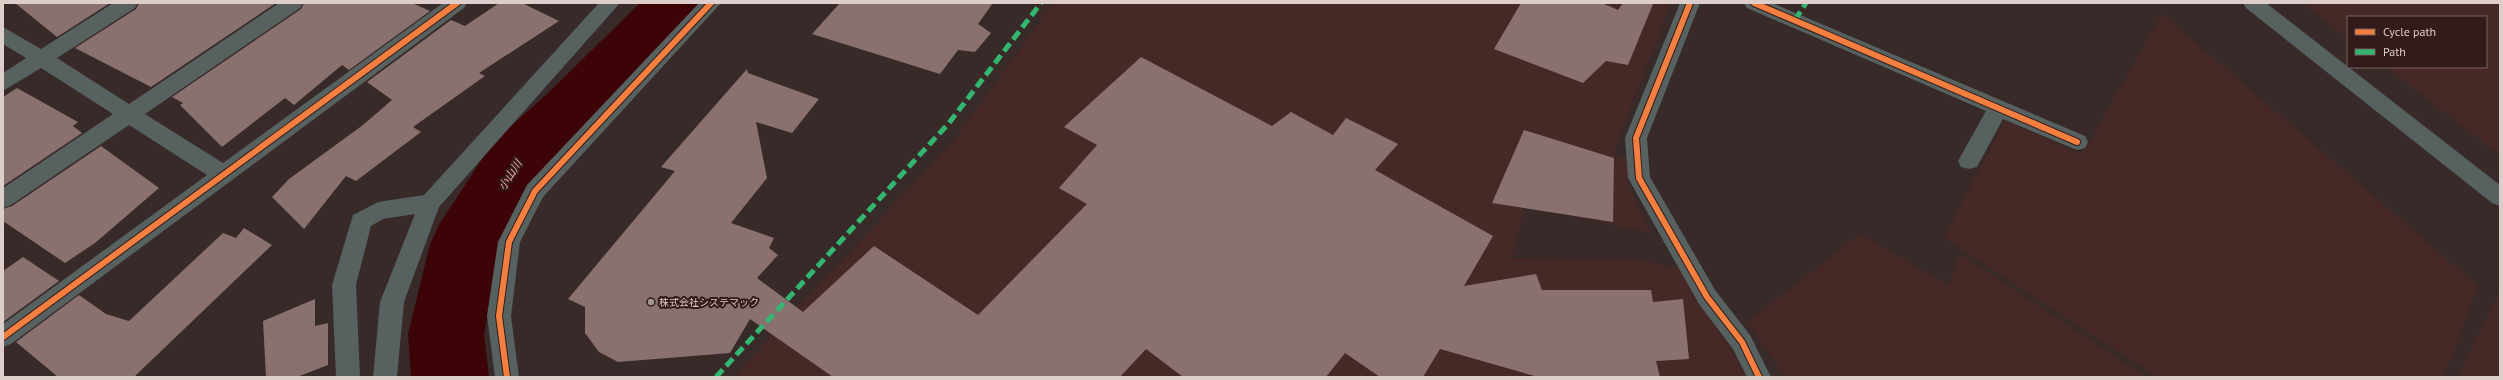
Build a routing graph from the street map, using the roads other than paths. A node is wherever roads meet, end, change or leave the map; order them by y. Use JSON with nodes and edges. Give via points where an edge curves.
{"nodes":[{"id":1,"x":128,"y":3,"type":"edge"},
{"id":2,"x":293,"y":3,"type":"edge"},
{"id":3,"x":457,"y":3,"type":"edge"},
{"id":4,"x":610,"y":3,"type":"edge"},
{"id":5,"x":711,"y":3,"type":"edge"},
{"id":6,"x":1690,"y":3,"type":"edge"},
{"id":7,"x":1754,"y":3,"type":"edge"},
{"id":8,"x":2253,"y":3,"type":"edge"},
{"id":9,"x":3,"y":34,"type":"edge"},
{"id":10,"x":42,"y":58,"type":"junction"},
{"id":11,"x":3,"y":82,"type":"edge"},
{"id":12,"x":1998,"y":108,"type":"junction"},
{"id":13,"x":128,"y":114,"type":"junction"},
{"id":14,"x":2076,"y":142,"type":"dead end"},
{"id":15,"x":1969,"y":161,"type":"dead end"},
{"id":16,"x":223,"y":174,"type":"junction"},
{"id":17,"x":2500,"y":197,"type":"edge"},
{"id":18,"x":3,"y":198,"type":"edge"},
{"id":19,"x":430,"y":203,"type":"junction"},
{"id":20,"x":3,"y":337,"type":"edge"},
{"id":21,"x":348,"y":377,"type":"edge"},
{"id":22,"x":385,"y":377,"type":"edge"},
{"id":23,"x":506,"y":377,"type":"edge"},
{"id":24,"x":1759,"y":377,"type":"edge"}],
"edges":[{"from":1,"to":10,"type":"street"},
{"from":2,"to":13,"type":"street"},
{"from":3,"to":16,"type":"street"},
{"from":4,"to":19,"type":"street"},
{"from":5,"to":23,"type":"street","via":[[535,191],[509,242],[499,316]]},
{"from":6,"to":24,"type":"street","via":[[1636,138],[1639,178],[1707,297],[1742,342]]},
{"from":7,"to":12,"type":"street"},
{"from":8,"to":17,"type":"street"},
{"from":9,"to":10,"type":"street"},
{"from":10,"to":11,"type":"street"},
{"from":10,"to":13,"type":"street"},
{"from":12,"to":14,"type":"street"},
{"from":12,"to":15,"type":"street"},
{"from":13,"to":16,"type":"street"},
{"from":13,"to":18,"type":"street"},
{"from":16,"to":20,"type":"street"},
{"from":19,"to":21,"type":"street","via":[[378,211],[361,221],[344,285]]},
{"from":19,"to":22,"type":"street","via":[[392,302]]}]}
